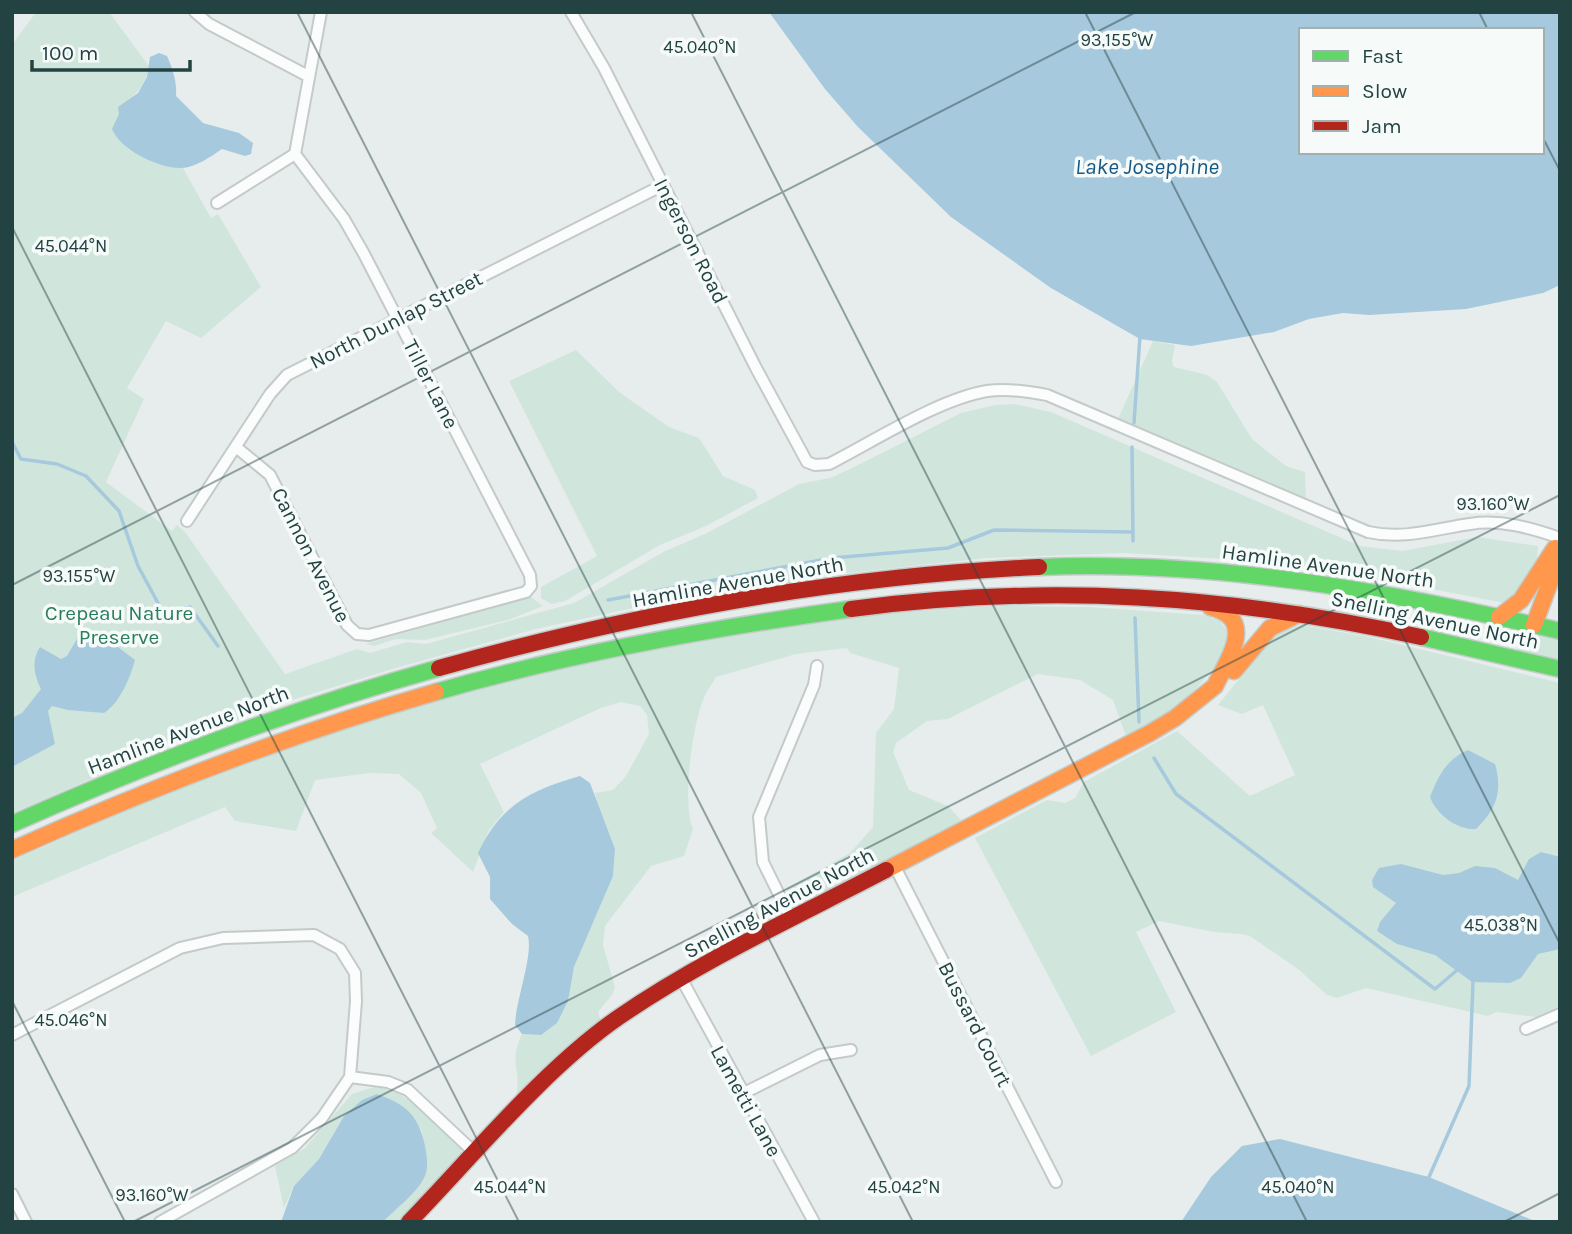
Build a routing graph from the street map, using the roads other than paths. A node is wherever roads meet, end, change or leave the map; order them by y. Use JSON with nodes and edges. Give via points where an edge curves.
{"nodes":[{"id":1,"x":195,"y":12,"type":"edge"},
{"id":2,"x":321,"y":12,"type":"edge"},
{"id":3,"x":574,"y":13,"type":"edge"},
{"id":4,"x":308,"y":76,"type":"junction"},
{"id":5,"x":295,"y":154,"type":"junction"},
{"id":6,"x":663,"y":186,"type":"junction"},
{"id":7,"x":217,"y":203,"type":"dead end"},
{"id":8,"x":397,"y":318,"type":"junction"},
{"id":9,"x":236,"y":447,"type":"junction"},
{"id":10,"x":814,"y":465,"type":"joint"},
{"id":11,"x":187,"y":521,"type":"dead end"},
{"id":12,"x":1558,"y":542,"type":"edge"},
{"id":13,"x":1138,"y":596,"type":"junction"},
{"id":14,"x":1301,"y":614,"type":"junction"},
{"id":15,"x":1499,"y":617,"type":"junction"},
{"id":16,"x":1534,"y":625,"type":"junction"},
{"id":17,"x":1560,"y":631,"type":"edge"},
{"id":18,"x":357,"y":634,"type":"joint"},
{"id":19,"x":817,"y":666,"type":"dead end"},
{"id":20,"x":1560,"y":669,"type":"edge"},
{"id":21,"x":1215,"y":686,"type":"junction"},
{"id":22,"x":12,"y":824,"type":"edge"},
{"id":23,"x":12,"y":850,"type":"edge"},
{"id":24,"x":894,"y":865,"type":"junction"},
{"id":25,"x":791,"y":919,"type":"junction"},
{"id":26,"x":681,"y":978,"type":"junction"},
{"id":27,"x":1560,"y":1014,"type":"edge"},
{"id":28,"x":1527,"y":1029,"type":"dead end"},
{"id":29,"x":12,"y":1035,"type":"edge"},
{"id":30,"x":851,"y":1050,"type":"dead end"},
{"id":31,"x":350,"y":1077,"type":"junction"},
{"id":32,"x":742,"y":1094,"type":"junction"},
{"id":33,"x":476,"y":1154,"type":"junction"},
{"id":34,"x":1056,"y":1182,"type":"dead end"},
{"id":35,"x":12,"y":1194,"type":"edge"},
{"id":36,"x":26,"y":1222,"type":"edge"},
{"id":37,"x":160,"y":1222,"type":"edge"},
{"id":38,"x":409,"y":1222,"type":"edge"},
{"id":39,"x":814,"y":1222,"type":"edge"}],
"edges":[{"from":1,"to":4,"type":"street","via":[[209,24]]},
{"from":2,"to":4,"type":"street"},
{"from":3,"to":6,"type":"street","name":"Ingerson Road"},
{"from":4,"to":5,"type":"street"},
{"from":5,"to":7,"type":"street"},
{"from":5,"to":8,"type":"street","name":"Tiller Lane","via":[[344,219]]},
{"from":6,"to":8,"type":"street","name":"North Dunlap Street"},
{"from":6,"to":10,"type":"street","name":"Ingerson Road","via":[[800,454]]},
{"from":8,"to":9,"type":"street","name":"North Dunlap Street","via":[[287,375]]},
{"from":8,"to":18,"type":"street","name":"Tiller Lane","via":[[530,575],[531,586],[526,592],[369,635]]},
{"from":9,"to":11,"type":"street","name":"North Dunlap Street"},
{"from":9,"to":18,"type":"street","name":"Cannon Avenue","via":[[270,475],[347,625]]},
{"from":10,"to":12,"type":"street","name":"Hamline Avenue North","via":[[829,464],[963,397],[989,391],[1028,391],[1047,395],[1368,532],[1404,536],[1497,523],[1521,526]]},
{"from":12,"to":15,"type":"main road","via":[[1544,558],[1525,598]]},
{"from":12,"to":16,"type":"main road","via":[[1556,565]]},
{"from":13,"to":14,"type":"main road","name":"Hamline Avenue North"},
{"from":13,"to":21,"type":"main road","via":[[1216,608],[1231,617],[1238,630],[1236,645]]},
{"from":13,"to":23,"type":"main road","name":"Hamline Avenue North","via":[[993,595],[879,604],[583,654],[450,687],[315,728],[159,785]]},
{"from":14,"to":20,"type":"main road","name":"Snelling Avenue North"},
{"from":14,"to":21,"type":"main road","name":"Snelling Avenue North","via":[[1280,618],[1266,629],[1233,674]]},
{"from":15,"to":16,"type":"main road","name":"Snelling Avenue North"},
{"from":15,"to":22,"type":"main road","name":"Hamline Avenue North","via":[[1291,578],[1167,567],[990,568],[863,582],[629,622],[432,669],[229,734]]},
{"from":16,"to":17,"type":"main road","name":"Snelling Avenue North"},
{"from":19,"to":25,"type":"street","via":[[814,685],[759,817],[763,862]]},
{"from":21,"to":24,"type":"main road","name":"Snelling Avenue North","via":[[1150,733]]},
{"from":24,"to":25,"type":"main road","name":"Snelling Avenue North"},
{"from":24,"to":34,"type":"street","name":"Bussard Court"},
{"from":25,"to":26,"type":"main road","name":"Snelling Avenue North"},
{"from":26,"to":32,"type":"street","name":"Lametti Lane"},
{"from":26,"to":33,"type":"main road","name":"Snelling Avenue North","via":[[618,1018],[571,1057]]},
{"from":27,"to":28,"type":"street"},
{"from":29,"to":31,"type":"street","via":[[180,948],[223,938],[314,935],[340,948],[355,972]]},
{"from":30,"to":32,"type":"street","via":[[820,1055]]},
{"from":31,"to":33,"type":"street","via":[[408,1090]]},
{"from":31,"to":37,"type":"street","via":[[322,1118],[292,1148]]},
{"from":32,"to":39,"type":"street","name":"Lametti Lane"},
{"from":33,"to":38,"type":"main road","name":"Snelling Avenue North"},
{"from":35,"to":36,"type":"street"}]}
